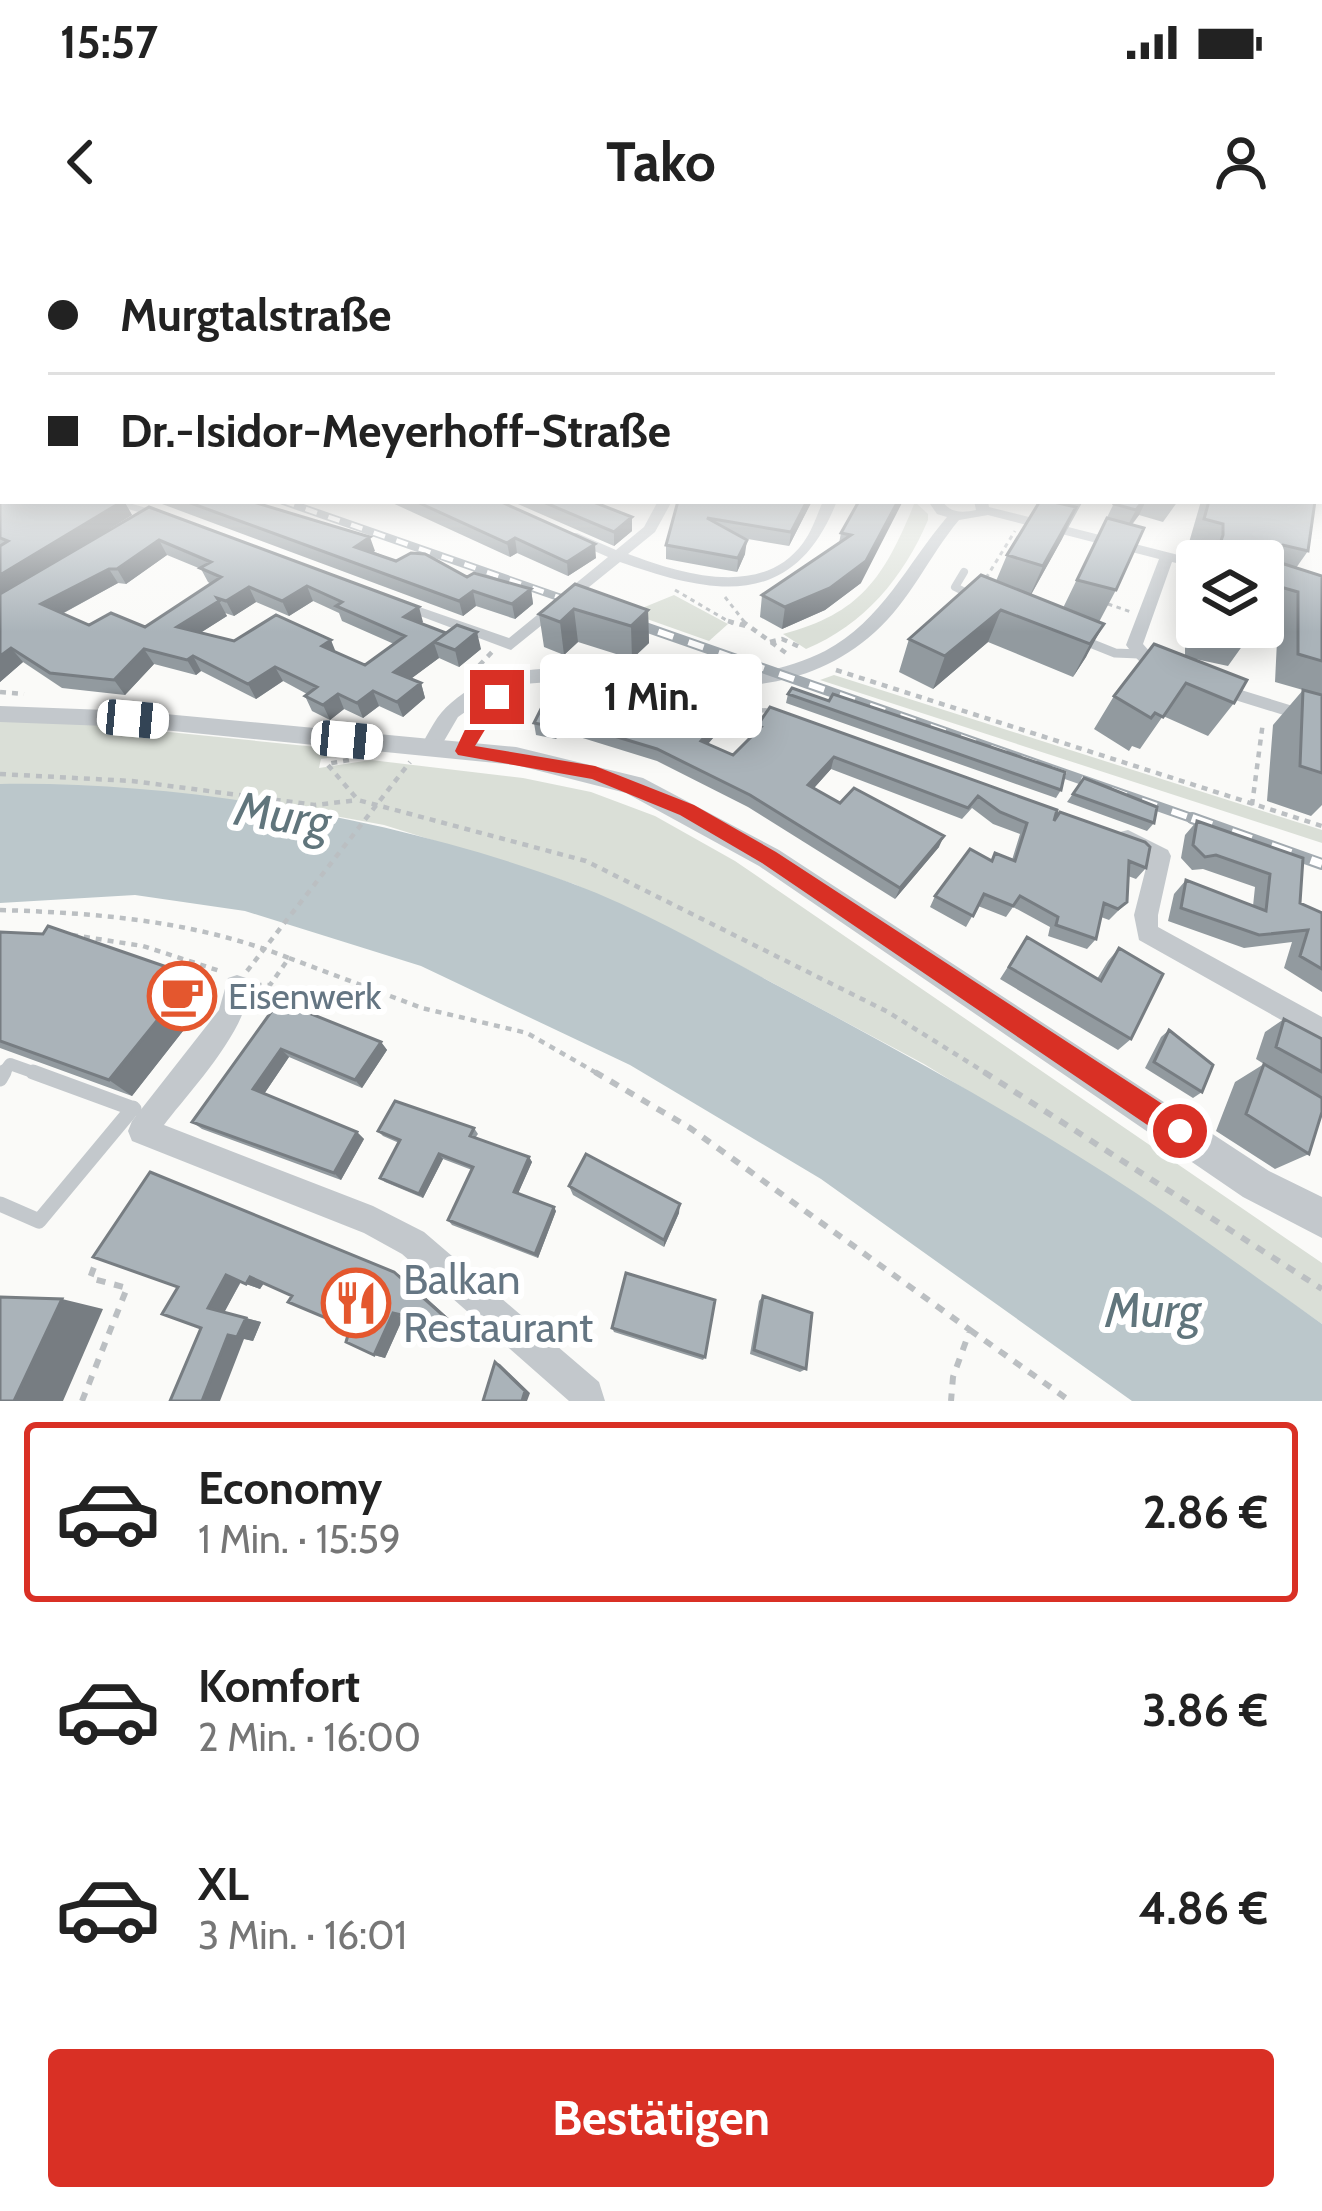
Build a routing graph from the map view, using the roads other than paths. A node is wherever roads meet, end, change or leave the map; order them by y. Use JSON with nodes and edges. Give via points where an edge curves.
{"nodes":[{"id":1,"x":188,"y":524,"type":"edge"},
{"id":2,"x":653,"y":524,"type":"edge"},
{"id":3,"x":817,"y":524,"type":"edge"},
{"id":4,"x":950,"y":524,"type":"edge"},
{"id":5,"x":1042,"y":524,"type":"edge"},
{"id":6,"x":198,"y":528,"type":"edge"},
{"id":7,"x":554,"y":529,"type":"edge"},
{"id":8,"x":618,"y":556,"type":"junction"},
{"id":9,"x":1167,"y":556,"type":"junction"},
{"id":10,"x":1176,"y":558,"type":"edge"},
{"id":11,"x":964,"y":572,"type":"dead end"},
{"id":12,"x":371,"y":594,"type":"edge"},
{"id":13,"x":991,"y":603,"type":"edge"},
{"id":14,"x":1073,"y":637,"type":"edge"},
{"id":15,"x":1139,"y":654,"type":"junction"},
{"id":16,"x":1176,"y":675,"type":"edge"},
{"id":17,"x":1198,"y":682,"type":"edge"},
{"id":18,"x":514,"y":683,"type":"junction"},
{"id":19,"x":0,"y":714,"type":"edge"},
{"id":20,"x":1322,"y":721,"type":"edge"},
{"id":21,"x":430,"y":748,"type":"junction"},
{"id":22,"x":464,"y":751,"type":"junction"},
{"id":23,"x":1103,"y":829,"type":"edge"},
{"id":24,"x":241,"y":980,"type":"road end"},
{"id":25,"x":1322,"y":1031,"type":"edge"},
{"id":26,"x":0,"y":1079,"type":"edge"},
{"id":27,"x":143,"y":1112,"type":"junction"},
{"id":28,"x":0,"y":1204,"type":"edge"},
{"id":29,"x":1322,"y":1218,"type":"edge"},
{"id":30,"x":588,"y":1401,"type":"edge"}],
"edges":[{"from":1,"to":6,"type":"street"},
{"from":2,"to":8,"type":"street"},
{"from":3,"to":8,"type":"street","via":[[798,558],[758,576],[669,575]]},
{"from":4,"to":18,"type":"street","via":[[875,626],[792,671],[724,683],[584,674]]},
{"from":5,"to":9,"type":"street"},
{"from":7,"to":8,"type":"street"},
{"from":8,"to":12,"type":"street","via":[[518,641],[501,644]]},
{"from":9,"to":10,"type":"street"},
{"from":9,"to":15,"type":"street","via":[[1142,615]]},
{"from":11,"to":13,"type":"lane","via":[[955,587]]},
{"from":14,"to":15,"type":"lane"},
{"from":15,"to":16,"type":"street"},
{"from":17,"to":20,"type":"street"},
{"from":18,"to":21,"type":"street","via":[[460,704]]},
{"from":18,"to":22,"type":"street","via":[[485,710]]},
{"from":19,"to":21,"type":"street"},
{"from":21,"to":22,"type":"street"},
{"from":22,"to":29,"type":"street","via":[[595,772],[687,810],[1256,1184]]},
{"from":23,"to":25,"type":"street","via":[[1160,856],[1147,933]]},
{"from":24,"to":27,"type":"street","via":[[232,1015]]},
{"from":26,"to":27,"type":"lane","via":[[10,1064]]},
{"from":27,"to":28,"type":"lane","via":[[39,1221]]},
{"from":27,"to":30,"type":"street","via":[[142,1131],[374,1221],[413,1244]]}]}
